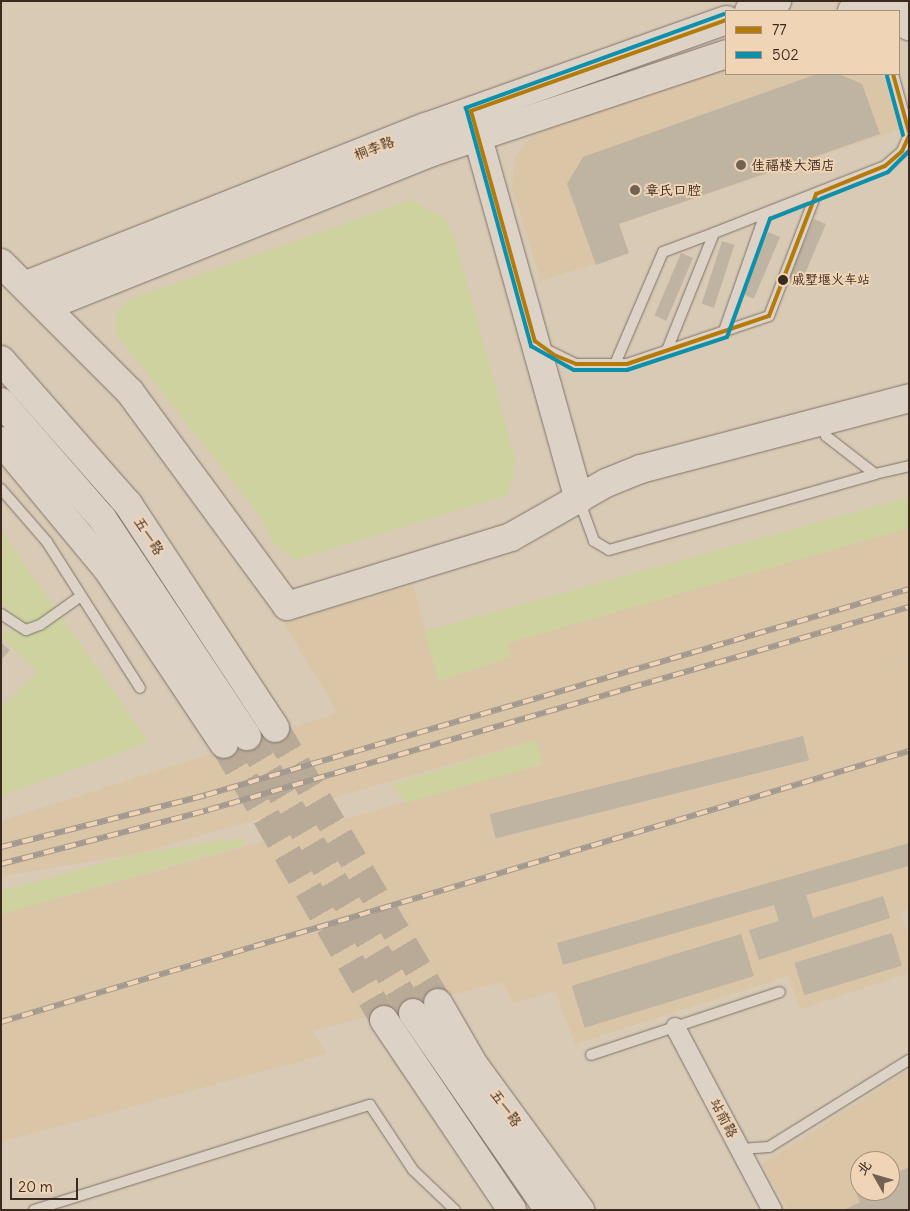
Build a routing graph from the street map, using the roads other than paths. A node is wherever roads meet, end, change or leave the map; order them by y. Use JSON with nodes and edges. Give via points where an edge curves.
{"nodes":[{"id":1,"x":777,"y":1,"type":"edge"},
{"id":2,"x":900,"y":1,"type":"edge"},
{"id":3,"x":752,"y":10,"type":"edge"},
{"id":4,"x":725,"y":20,"type":"edge"},
{"id":5,"x":909,"y":26,"type":"edge"},
{"id":6,"x":725,"y":54,"type":"edge"},
{"id":7,"x":892,"y":75,"type":"edge"},
{"id":8,"x":471,"y":111,"type":"junction"},
{"id":9,"x":909,"y":134,"type":"edge"},
{"id":10,"x":478,"y":137,"type":"junction"},
{"id":11,"x":816,"y":194,"type":"junction"},
{"id":12,"x":765,"y":214,"type":"junction"},
{"id":13,"x":714,"y":233,"type":"junction"},
{"id":14,"x":1,"y":263,"type":"edge"},
{"id":15,"x":26,"y":285,"type":"junction"},
{"id":16,"x":47,"y":306,"type":"junction"},
{"id":17,"x":724,"y":331,"type":"junction"},
{"id":18,"x":535,"y":341,"type":"junction"},
{"id":19,"x":667,"y":350,"type":"junction"},
{"id":20,"x":1,"y":360,"type":"edge"},
{"id":21,"x":615,"y":364,"type":"junction"},
{"id":22,"x":909,"y":398,"type":"edge"},
{"id":23,"x":1,"y":402,"type":"edge"},
{"id":24,"x":821,"y":423,"type":"junction"},
{"id":25,"x":1,"y":441,"type":"edge"},
{"id":26,"x":909,"y":466,"type":"edge"},
{"id":27,"x":875,"y":474,"type":"junction"},
{"id":28,"x":1,"y":490,"type":"edge"},
{"id":29,"x":578,"y":499,"type":"junction"},
{"id":30,"x":81,"y":596,"type":"junction"},
{"id":31,"x":1,"y":614,"type":"edge"},
{"id":32,"x":140,"y":688,"type":"dead end"},
{"id":33,"x":275,"y":728,"type":"tunnel mouth"},
{"id":34,"x":780,"y":992,"type":"dead end"},
{"id":35,"x":438,"y":1003,"type":"tunnel mouth"},
{"id":36,"x":413,"y":1013,"type":"tunnel mouth"},
{"id":37,"x":384,"y":1020,"type":"tunnel mouth"},
{"id":38,"x":675,"y":1028,"type":"junction"},
{"id":39,"x":591,"y":1055,"type":"dead end"},
{"id":40,"x":909,"y":1060,"type":"edge"},
{"id":41,"x":740,"y":1149,"type":"junction"},
{"id":42,"x":34,"y":1210,"type":"edge"},
{"id":43,"x":455,"y":1210,"type":"edge"},
{"id":44,"x":512,"y":1210,"type":"edge"},
{"id":45,"x":549,"y":1210,"type":"edge"},
{"id":46,"x":580,"y":1210,"type":"edge"},
{"id":47,"x":772,"y":1210,"type":"edge"}],
"edges":[{"from":1,"to":3,"type":"street"},
{"from":2,"to":5,"type":"street"},
{"from":4,"to":8,"type":"street","name":"桐李路"},
{"from":6,"to":10,"type":"street","name":"桐李路"},
{"from":7,"to":9,"type":"lane"},
{"from":8,"to":10,"type":"street"},
{"from":8,"to":15,"type":"street","name":"桐李路"},
{"from":9,"to":11,"type":"lane","via":[[902,150],[886,166]]},
{"from":10,"to":16,"type":"street","name":"桐李路"},
{"from":10,"to":18,"type":"street"},
{"from":11,"to":12,"type":"lane"},
{"from":11,"to":17,"type":"lane","via":[[769,316]]},
{"from":12,"to":13,"type":"lane"},
{"from":12,"to":17,"type":"lane"},
{"from":13,"to":19,"type":"lane"},
{"from":13,"to":21,"type":"lane","via":[[663,252]]},
{"from":14,"to":15,"type":"street"},
{"from":15,"to":16,"type":"street"},
{"from":16,"to":29,"type":"street","via":[[130,392],[287,606],[511,537]]},
{"from":17,"to":19,"type":"lane"},
{"from":18,"to":21,"type":"lane","via":[[576,364]]},
{"from":18,"to":29,"type":"street"},
{"from":19,"to":21,"type":"lane"},
{"from":20,"to":33,"type":"street","name":"五一路","via":[[128,504]]},
{"from":22,"to":24,"type":"street"},
{"from":23,"to":25,"type":"street","name":"五一路","via":[[102,518],[236,740],[108,570]]},
{"from":24,"to":27,"type":"lane","via":[[826,436]]},
{"from":24,"to":29,"type":"street","via":[[641,469]]},
{"from":26,"to":27,"type":"lane"},
{"from":27,"to":29,"type":"lane","via":[[609,550],[594,541]]},
{"from":28,"to":30,"type":"lane","via":[[47,542]]},
{"from":30,"to":31,"type":"lane","via":[[40,625],[26,630]]},
{"from":30,"to":32,"type":"lane"},
{"from":34,"to":38,"type":"lane"},
{"from":35,"to":46,"type":"street","name":"五一路","via":[[474,1065]]},
{"from":36,"to":45,"type":"street","name":"五一路"},
{"from":37,"to":44,"type":"street"},
{"from":38,"to":39,"type":"lane"},
{"from":38,"to":41,"type":"street","name":"站前路"},
{"from":40,"to":41,"type":"lane","via":[[769,1147]]},
{"from":41,"to":47,"type":"street","name":"站前路"},
{"from":42,"to":43,"type":"lane","via":[[370,1105],[413,1170]]}]}
